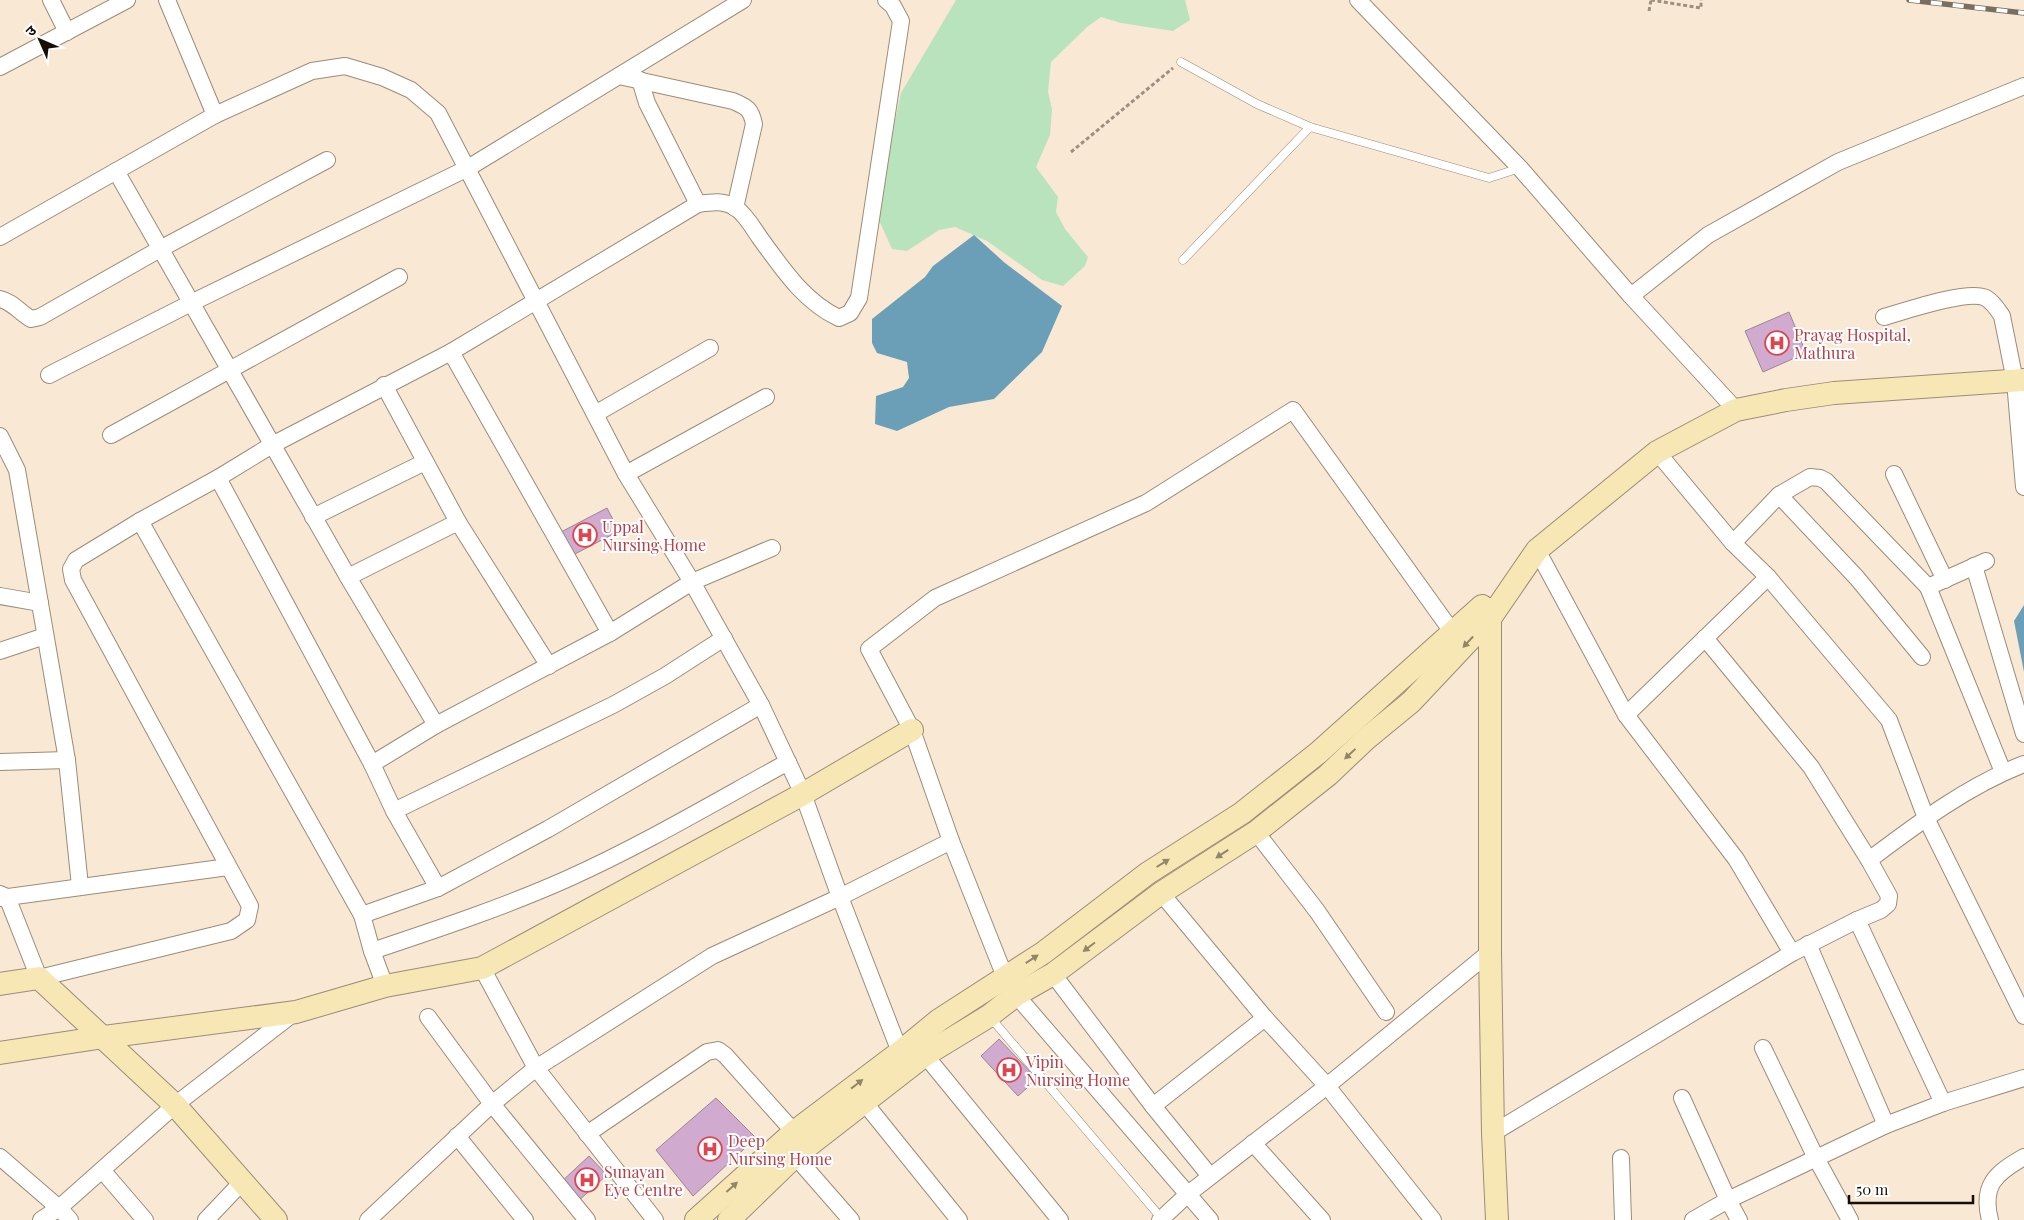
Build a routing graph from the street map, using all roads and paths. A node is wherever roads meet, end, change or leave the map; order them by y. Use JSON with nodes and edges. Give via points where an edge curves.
{"nodes":[{"id":1,"x":51,"y":0,"type":"edge"},
{"id":2,"x":127,"y":0,"type":"edge"},
{"id":3,"x":167,"y":0,"type":"edge"},
{"id":4,"x":743,"y":0,"type":"edge"},
{"id":5,"x":886,"y":0,"type":"edge"},
{"id":6,"x":1358,"y":0,"type":"edge"},
{"id":7,"x":1651,"y":0,"type":"edge"},
{"id":8,"x":1701,"y":0,"type":"edge"},
{"id":9,"x":1649,"y":11,"type":"dead end"},
{"id":10,"x":67,"y":32,"type":"junction"},
{"id":11,"x":1181,"y":62,"type":"joint"},
{"id":12,"x":0,"y":67,"type":"edge"},
{"id":13,"x":619,"y":76,"type":"junction"},
{"id":14,"x":640,"y":80,"type":"junction"},
{"id":15,"x":2024,"y":86,"type":"edge"},
{"id":16,"x":215,"y":115,"type":"junction"},
{"id":17,"x":1310,"y":127,"type":"junction"},
{"id":18,"x":1071,"y":152,"type":"dead end"},
{"id":19,"x":327,"y":160,"type":"dead end"},
{"id":20,"x":468,"y":168,"type":"junction"},
{"id":21,"x":1520,"y":168,"type":"junction"},
{"id":22,"x":116,"y":171,"type":"junction"},
{"id":23,"x":698,"y":204,"type":"junction"},
{"id":24,"x":735,"y":208,"type":"junction"},
{"id":25,"x":0,"y":237,"type":"edge"},
{"id":26,"x":160,"y":249,"type":"junction"},
{"id":27,"x":1183,"y":260,"type":"dead end"},
{"id":28,"x":399,"y":277,"type":"dead end"},
{"id":29,"x":1631,"y":296,"type":"junction"},
{"id":30,"x":0,"y":299,"type":"edge"},
{"id":31,"x":536,"y":301,"type":"junction"},
{"id":32,"x":191,"y":303,"type":"junction"},
{"id":33,"x":1884,"y":316,"type":"dead end"},
{"id":34,"x":710,"y":348,"type":"dead end"},
{"id":35,"x":451,"y":352,"type":"junction"},
{"id":36,"x":229,"y":370,"type":"junction"},
{"id":37,"x":49,"y":375,"type":"dead end"},
{"id":38,"x":2020,"y":381,"type":"edge"},
{"id":39,"x":384,"y":385,"type":"junction"},
{"id":40,"x":766,"y":397,"type":"dead end"},
{"id":41,"x":1736,"y":410,"type":"junction"},
{"id":42,"x":595,"y":414,"type":"junction"},
{"id":43,"x":111,"y":435,"type":"dead end"},
{"id":44,"x":0,"y":436,"type":"edge"},
{"id":45,"x":272,"y":444,"type":"junction"},
{"id":46,"x":1657,"y":452,"type":"junction"},
{"id":47,"x":425,"y":462,"type":"junction"},
{"id":48,"x":0,"y":468,"type":"edge"},
{"id":49,"x":17,"y":470,"type":"junction"},
{"id":50,"x":626,"y":474,"type":"junction"},
{"id":51,"x":1894,"y":474,"type":"dead end"},
{"id":52,"x":218,"y":478,"type":"junction"},
{"id":53,"x":2024,"y":486,"type":"edge"},
{"id":54,"x":1779,"y":495,"type":"junction"},
{"id":55,"x":313,"y":517,"type":"junction"},
{"id":56,"x":140,"y":522,"type":"junction"},
{"id":57,"x":458,"y":522,"type":"junction"},
{"id":58,"x":1733,"y":542,"type":"junction"},
{"id":59,"x":772,"y":548,"type":"dead end"},
{"id":60,"x":1537,"y":550,"type":"junction"},
{"id":61,"x":348,"y":577,"type":"junction"},
{"id":62,"x":1768,"y":577,"type":"junction"},
{"id":63,"x":1945,"y":580,"type":"junction"},
{"id":64,"x":692,"y":582,"type":"junction"},
{"id":65,"x":1928,"y":587,"type":"junction"},
{"id":66,"x":0,"y":596,"type":"edge"},
{"id":67,"x":40,"y":602,"type":"junction"},
{"id":68,"x":1490,"y":608,"type":"junction"},
{"id":69,"x":610,"y":633,"type":"junction"},
{"id":70,"x":1454,"y":633,"type":"junction"},
{"id":71,"x":46,"y":636,"type":"junction"},
{"id":72,"x":724,"y":638,"type":"junction"},
{"id":73,"x":1705,"y":638,"type":"junction"},
{"id":74,"x":0,"y":650,"type":"edge"},
{"id":75,"x":1922,"y":657,"type":"dead end"},
{"id":76,"x":549,"y":666,"type":"junction"},
{"id":77,"x":761,"y":705,"type":"junction"},
{"id":78,"x":1626,"y":715,"type":"junction"},
{"id":79,"x":436,"y":725,"type":"junction"},
{"id":80,"x":912,"y":730,"type":"junction"},
{"id":81,"x":2024,"y":734,"type":"edge"},
{"id":82,"x":67,"y":760,"type":"junction"},
{"id":83,"x":0,"y":762,"type":"edge"},
{"id":84,"x":788,"y":762,"type":"junction"},
{"id":85,"x":372,"y":764,"type":"junction"},
{"id":86,"x":2024,"y":764,"type":"edge"},
{"id":87,"x":2003,"y":772,"type":"junction"},
{"id":88,"x":803,"y":794,"type":"junction"},
{"id":89,"x":394,"y":811,"type":"junction"},
{"id":90,"x":1926,"y":818,"type":"junction"},
{"id":91,"x":1256,"y":832,"type":"junction"},
{"id":92,"x":952,"y":841,"type":"junction"},
{"id":93,"x":1869,"y":860,"type":"junction"},
{"id":94,"x":228,"y":866,"type":"junction"},
{"id":95,"x":80,"y":886,"type":"junction"},
{"id":96,"x":438,"y":888,"type":"junction"},
{"id":97,"x":1161,"y":893,"type":"junction"},
{"id":98,"x":2,"y":896,"type":"edge"},
{"id":99,"x":840,"y":897,"type":"junction"},
{"id":100,"x":362,"y":915,"type":"junction"},
{"id":101,"x":1856,"y":920,"type":"junction"},
{"id":102,"x":1808,"y":944,"type":"junction"},
{"id":103,"x":372,"y":951,"type":"junction"},
{"id":104,"x":1490,"y":952,"type":"junction"},
{"id":105,"x":1792,"y":953,"type":"junction"},
{"id":106,"x":482,"y":968,"type":"junction"},
{"id":107,"x":1053,"y":974,"type":"junction"},
{"id":108,"x":39,"y":978,"type":"junction"},
{"id":109,"x":0,"y":984,"type":"edge"},
{"id":110,"x":385,"y":986,"type":"junction"},
{"id":111,"x":1010,"y":986,"type":"junction"},
{"id":112,"x":296,"y":1012,"type":"junction"},
{"id":113,"x":1386,"y":1012,"type":"dead end"},
{"id":114,"x":989,"y":1016,"type":"junction"},
{"id":115,"x":2024,"y":1016,"type":"edge"},
{"id":116,"x":428,"y":1017,"type":"dead end"},
{"id":117,"x":1265,"y":1018,"type":"junction"},
{"id":118,"x":104,"y":1037,"type":"junction"},
{"id":119,"x":1763,"y":1048,"type":"dead end"},
{"id":120,"x":900,"y":1052,"type":"junction"},
{"id":121,"x":0,"y":1053,"type":"edge"},
{"id":122,"x":925,"y":1055,"type":"junction"},
{"id":123,"x":536,"y":1068,"type":"junction"},
{"id":124,"x":2024,"y":1078,"type":"edge"},
{"id":125,"x":1327,"y":1086,"type":"junction"},
{"id":126,"x":1682,"y":1098,"type":"dead end"},
{"id":127,"x":864,"y":1102,"type":"junction"},
{"id":128,"x":1943,"y":1102,"type":"junction"},
{"id":129,"x":492,"y":1104,"type":"junction"},
{"id":130,"x":175,"y":1105,"type":"junction"},
{"id":131,"x":1153,"y":1106,"type":"junction"},
{"id":132,"x":1886,"y":1125,"type":"junction"},
{"id":133,"x":794,"y":1132,"type":"junction"},
{"id":134,"x":1492,"y":1133,"type":"junction"},
{"id":135,"x":587,"y":1134,"type":"junction"},
{"id":136,"x":457,"y":1136,"type":"junction"},
{"id":137,"x":1254,"y":1143,"type":"junction"},
{"id":138,"x":795,"y":1156,"type":"junction"},
{"id":139,"x":0,"y":1157,"type":"edge"},
{"id":140,"x":2024,"y":1157,"type":"edge"},
{"id":141,"x":1621,"y":1158,"type":"dead end"},
{"id":142,"x":1816,"y":1158,"type":"junction"},
{"id":143,"x":102,"y":1170,"type":"junction"},
{"id":144,"x":1210,"y":1176,"type":"junction"},
{"id":145,"x":243,"y":1181,"type":"junction"},
{"id":146,"x":1188,"y":1194,"type":"junction"},
{"id":147,"x":1728,"y":1200,"type":"junction"},
{"id":148,"x":64,"y":1214,"type":"edge"},
{"id":149,"x":736,"y":1217,"type":"edge"},
{"id":150,"x":375,"y":1218,"type":"edge"},
{"id":151,"x":1162,"y":1219,"type":"edge"},
{"id":152,"x":41,"y":1220,"type":"edge"},
{"id":153,"x":145,"y":1220,"type":"edge"},
{"id":154,"x":206,"y":1220,"type":"edge"},
{"id":155,"x":276,"y":1220,"type":"edge"},
{"id":156,"x":526,"y":1220,"type":"edge"},
{"id":157,"x":588,"y":1220,"type":"edge"},
{"id":158,"x":655,"y":1220,"type":"edge"},
{"id":159,"x":696,"y":1220,"type":"edge"},
{"id":160,"x":851,"y":1220,"type":"edge"},
{"id":161,"x":959,"y":1220,"type":"edge"},
{"id":162,"x":1060,"y":1220,"type":"edge"},
{"id":163,"x":1210,"y":1220,"type":"edge"},
{"id":164,"x":1322,"y":1220,"type":"edge"},
{"id":165,"x":1433,"y":1220,"type":"edge"},
{"id":166,"x":1497,"y":1220,"type":"edge"},
{"id":167,"x":1623,"y":1220,"type":"edge"},
{"id":168,"x":1692,"y":1220,"type":"edge"},
{"id":169,"x":1739,"y":1220,"type":"edge"},
{"id":170,"x":1850,"y":1220,"type":"edge"},
{"id":171,"x":1990,"y":1220,"type":"edge"}],
"edges":[{"from":1,"to":10,"type":"street"},
{"from":2,"to":10,"type":"street"},
{"from":3,"to":16,"type":"street"},
{"from":4,"to":13,"type":"street"},
{"from":5,"to":24,"type":"street","via":[[900,21],[859,298],[850,313],[839,318],[826,312],[804,293]]},
{"from":6,"to":21,"type":"street"},
{"from":7,"to":8,"type":"path","via":[[1700,8]]},
{"from":7,"to":9,"type":"path"},
{"from":10,"to":12,"type":"street"},
{"from":11,"to":17,"type":"lane","via":[[1257,104]]},
{"from":11,"to":18,"type":"path"},
{"from":13,"to":14,"type":"street"},
{"from":13,"to":20,"type":"street"},
{"from":14,"to":23,"type":"street","via":[[646,103]]},
{"from":14,"to":24,"type":"street","via":[[733,101],[752,113],[754,124]]},
{"from":15,"to":29,"type":"street","via":[[1838,162],[1708,235]]},
{"from":16,"to":20,"type":"street","via":[[312,71],[345,66],[411,90],[438,113]]},
{"from":16,"to":22,"type":"street"},
{"from":17,"to":21,"type":"lane","via":[[1489,178]]},
{"from":17,"to":27,"type":"lane"},
{"from":19,"to":26,"type":"street"},
{"from":20,"to":31,"type":"street"},
{"from":20,"to":32,"type":"street"},
{"from":21,"to":29,"type":"street"},
{"from":22,"to":25,"type":"street"},
{"from":22,"to":26,"type":"street"},
{"from":23,"to":24,"type":"street","via":[[717,201]]},
{"from":23,"to":31,"type":"street"},
{"from":26,"to":30,"type":"street","via":[[40,317],[31,319],[9,301]]},
{"from":26,"to":32,"type":"street"},
{"from":28,"to":36,"type":"street"},
{"from":29,"to":41,"type":"street"},
{"from":31,"to":35,"type":"street"},
{"from":31,"to":42,"type":"street"},
{"from":32,"to":36,"type":"street"},
{"from":32,"to":37,"type":"street"},
{"from":33,"to":38,"type":"street","via":[[1965,295],[1987,298],[2002,316]]},
{"from":34,"to":42,"type":"street"},
{"from":35,"to":39,"type":"street"},
{"from":35,"to":69,"type":"street"},
{"from":36,"to":43,"type":"street"},
{"from":36,"to":45,"type":"street"},
{"from":38,"to":41,"type":"main road","via":[[1834,393]]},
{"from":38,"to":53,"type":"street"},
{"from":39,"to":45,"type":"street"},
{"from":39,"to":47,"type":"street"},
{"from":40,"to":50,"type":"street"},
{"from":41,"to":46,"type":"main road"},
{"from":42,"to":50,"type":"street"},
{"from":44,"to":49,"type":"street"},
{"from":45,"to":52,"type":"street"},
{"from":45,"to":55,"type":"street"},
{"from":46,"to":58,"type":"street"},
{"from":46,"to":60,"type":"main road"},
{"from":47,"to":55,"type":"street"},
{"from":47,"to":57,"type":"street"},
{"from":48,"to":49,"type":"street"},
{"from":49,"to":67,"type":"street"},
{"from":50,"to":64,"type":"street"},
{"from":51,"to":63,"type":"street"},
{"from":52,"to":56,"type":"street"},
{"from":52,"to":85,"type":"street"},
{"from":54,"to":58,"type":"street"},
{"from":54,"to":65,"type":"street","via":[[1810,477],[1820,478]]},
{"from":54,"to":75,"type":"street","via":[[1858,578]]},
{"from":55,"to":61,"type":"street"},
{"from":56,"to":94,"type":"street","via":[[76,560],[71,569],[73,580]]},
{"from":56,"to":100,"type":"street"},
{"from":57,"to":61,"type":"street"},
{"from":57,"to":76,"type":"street"},
{"from":58,"to":62,"type":"street"},
{"from":59,"to":64,"type":"street"},
{"from":60,"to":68,"type":"main road"},
{"from":60,"to":78,"type":"street"},
{"from":61,"to":79,"type":"street"},
{"from":62,"to":73,"type":"street"},
{"from":62,"to":90,"type":"street","via":[[1889,720]]},
{"from":63,"to":65,"type":"street"},
{"from":63,"to":81,"type":"street","via":[[1980,564]]},
{"from":64,"to":69,"type":"street"},
{"from":64,"to":72,"type":"street"},
{"from":65,"to":87,"type":"street"},
{"from":66,"to":67,"type":"street"},
{"from":67,"to":71,"type":"street"},
{"from":68,"to":70,"type":"main road"},
{"from":68,"to":91,"type":"main road","one_way":true,"via":[[1411,702],[1328,775]]},
{"from":68,"to":104,"type":"main road"},
{"from":69,"to":76,"type":"street"},
{"from":70,"to":80,"type":"street","via":[[1293,410],[1146,503],[935,598],[868,649]]},
{"from":111,"to":70,"type":"main road","one_way":true,"via":[[1043,953],[1148,872],[1242,813],[1318,753]]},
{"from":71,"to":74,"type":"street"},
{"from":71,"to":82,"type":"street"},
{"from":72,"to":77,"type":"street"},
{"from":72,"to":89,"type":"street","via":[[613,705]]},
{"from":73,"to":78,"type":"street"},
{"from":73,"to":93,"type":"street","via":[[1811,767]]},
{"from":76,"to":79,"type":"street"},
{"from":77,"to":84,"type":"street"},
{"from":77,"to":96,"type":"street","via":[[548,829]]},
{"from":78,"to":105,"type":"street","via":[[1736,859]]},
{"from":79,"to":85,"type":"street"},
{"from":80,"to":88,"type":"main road"},
{"from":80,"to":92,"type":"street"},
{"from":82,"to":83,"type":"street"},
{"from":82,"to":95,"type":"street"},
{"from":84,"to":88,"type":"street"},
{"from":84,"to":103,"type":"street","via":[[568,879],[497,908]]},
{"from":85,"to":89,"type":"street"},
{"from":86,"to":87,"type":"street"},
{"from":87,"to":90,"type":"street"},
{"from":88,"to":99,"type":"street"},
{"from":88,"to":106,"type":"main road"},
{"from":89,"to":96,"type":"street"},
{"from":90,"to":93,"type":"street"},
{"from":90,"to":115,"type":"street"},
{"from":91,"to":97,"type":"main road","one_way":true},
{"from":91,"to":113,"type":"street","via":[[1317,911]]},
{"from":92,"to":99,"type":"street"},
{"from":92,"to":111,"type":"street"},
{"from":93,"to":101,"type":"street","via":[[1889,896],[1888,904]]},
{"from":94,"to":95,"type":"street"},
{"from":94,"to":108,"type":"street","via":[[250,906],[247,920],[232,931]]},
{"from":95,"to":98,"type":"street"},
{"from":96,"to":100,"type":"street"},
{"from":97,"to":107,"type":"main road","one_way":true},
{"from":97,"to":117,"type":"street"},
{"from":98,"to":108,"type":"street"},
{"from":99,"to":120,"type":"street"},
{"from":99,"to":123,"type":"street","via":[[712,956]]},
{"from":100,"to":103,"type":"street"},
{"from":101,"to":102,"type":"street"},
{"from":101,"to":128,"type":"street"},
{"from":102,"to":105,"type":"street"},
{"from":102,"to":132,"type":"street"},
{"from":103,"to":110,"type":"street"},
{"from":104,"to":125,"type":"street"},
{"from":104,"to":134,"type":"main road"},
{"from":105,"to":134,"type":"street"},
{"from":106,"to":110,"type":"main road"},
{"from":106,"to":123,"type":"street"},
{"from":107,"to":111,"type":"main road"},
{"from":107,"to":131,"type":"street"},
{"from":108,"to":109,"type":"main road"},
{"from":108,"to":118,"type":"main road"},
{"from":110,"to":112,"type":"main road"},
{"from":111,"to":114,"type":"main road"},
{"from":111,"to":120,"type":"main road","via":[[939,1020]]},
{"from":111,"to":146,"type":"street"},
{"from":112,"to":118,"type":"main road"},
{"from":112,"to":130,"type":"street"},
{"from":114,"to":122,"type":"main road"},
{"from":114,"to":151,"type":"lane"},
{"from":116,"to":129,"type":"street"},
{"from":117,"to":125,"type":"street"},
{"from":117,"to":131,"type":"street"},
{"from":118,"to":121,"type":"main road"},
{"from":118,"to":130,"type":"main road"},
{"from":119,"to":142,"type":"street"},
{"from":133,"to":120,"type":"main road","one_way":true},
{"from":122,"to":127,"type":"main road"},
{"from":122,"to":162,"type":"street"},
{"from":123,"to":129,"type":"street"},
{"from":123,"to":135,"type":"street"},
{"from":124,"to":128,"type":"street"},
{"from":125,"to":137,"type":"street"},
{"from":125,"to":165,"type":"street"},
{"from":126,"to":147,"type":"street"},
{"from":127,"to":138,"type":"main road"},
{"from":127,"to":161,"type":"street"},
{"from":128,"to":132,"type":"street"},
{"from":129,"to":136,"type":"street"},
{"from":129,"to":157,"type":"street"},
{"from":130,"to":143,"type":"street"},
{"from":130,"to":145,"type":"main road"},
{"from":131,"to":144,"type":"street"},
{"from":132,"to":142,"type":"street"},
{"from":133,"to":135,"type":"street","via":[[718,1050],[708,1052]]},
{"from":159,"to":133,"type":"main road","one_way":true},
{"from":134,"to":166,"type":"main road"},
{"from":135,"to":158,"type":"street"},
{"from":136,"to":150,"type":"street"},
{"from":136,"to":156,"type":"street"},
{"from":137,"to":144,"type":"street"},
{"from":137,"to":164,"type":"street"},
{"from":138,"to":149,"type":"main road"},
{"from":138,"to":160,"type":"street"},
{"from":139,"to":148,"type":"street"},
{"from":140,"to":171,"type":"street","via":[[2001,1170],[1991,1185],[1987,1198]]},
{"from":141,"to":167,"type":"street"},
{"from":142,"to":147,"type":"street"},
{"from":142,"to":170,"type":"street"},
{"from":143,"to":148,"type":"street"},
{"from":143,"to":153,"type":"street"},
{"from":144,"to":146,"type":"street"},
{"from":145,"to":154,"type":"street"},
{"from":145,"to":155,"type":"main road"},
{"from":146,"to":151,"type":"street"},
{"from":146,"to":163,"type":"street"},
{"from":147,"to":168,"type":"street"},
{"from":147,"to":169,"type":"street"},
{"from":148,"to":152,"type":"street"}]}
